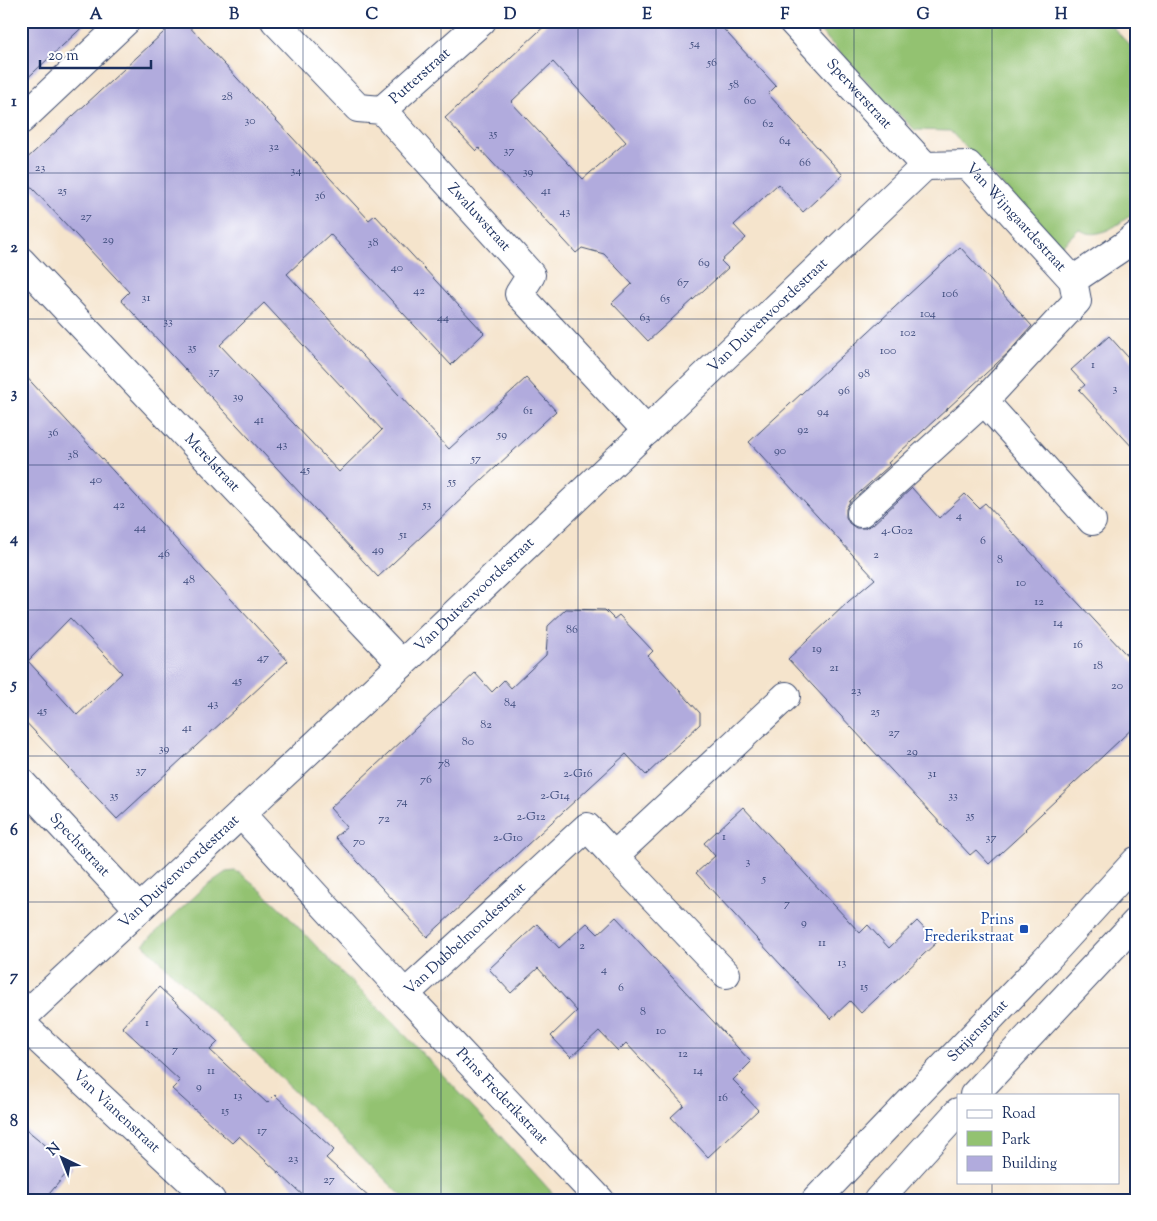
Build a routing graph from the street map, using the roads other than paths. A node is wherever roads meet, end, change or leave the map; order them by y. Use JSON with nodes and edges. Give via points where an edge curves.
{"nodes":[{"id":1,"x":126,"y":21,"type":"edge"},
{"id":2,"x":275,"y":21,"type":"edge"},
{"id":3,"x":482,"y":21,"type":"edge"},
{"id":4,"x":792,"y":21,"type":"edge"},
{"id":5,"x":382,"y":110,"type":"junction"},
{"id":6,"x":21,"y":120,"type":"edge"},
{"id":7,"x":925,"y":166,"type":"junction"},
{"id":8,"x":1136,"y":236,"type":"edge"},
{"id":9,"x":21,"y":261,"type":"edge"},
{"id":10,"x":1073,"y":280,"type":"junction"},
{"id":11,"x":984,"y":400,"type":"junction"},
{"id":12,"x":647,"y":431,"type":"junction"},
{"id":13,"x":861,"y":513,"type":"dead end"},
{"id":14,"x":1092,"y":521,"type":"dead end"},
{"id":15,"x":402,"y":664,"type":"junction"},
{"id":16,"x":786,"y":696,"type":"dead end"},
{"id":17,"x":21,"y":782,"type":"edge"},
{"id":18,"x":241,"y":814,"type":"junction"},
{"id":19,"x":614,"y":856,"type":"junction"},
{"id":20,"x":1136,"y":861,"type":"edge"},
{"id":21,"x":139,"y":909,"type":"junction"},
{"id":22,"x":1136,"y":922,"type":"edge"},
{"id":23,"x":726,"y":974,"type":"dead end"},
{"id":24,"x":406,"y":994,"type":"junction"},
{"id":25,"x":21,"y":1019,"type":"edge"},
{"id":26,"x":21,"y":1023,"type":"edge"},
{"id":27,"x":975,"y":1094,"type":"edge"},
{"id":28,"x":957,"y":1113,"type":"edge"},
{"id":29,"x":211,"y":1200,"type":"edge"},
{"id":30,"x":600,"y":1200,"type":"edge"},
{"id":31,"x":816,"y":1200,"type":"edge"},
{"id":32,"x":878,"y":1200,"type":"edge"}],
"edges":[{"from":1,"to":6,"type":"street"},
{"from":2,"to":5,"type":"street","via":[[358,108]]},
{"from":3,"to":5,"type":"street","name":"Putterstraat"},
{"from":4,"to":7,"type":"street","name":"Sperwerstraat"},
{"from":5,"to":12,"type":"street","name":"Zwaluwstraat","via":[[531,275],[519,294]]},
{"from":7,"to":10,"type":"street","name":"Van Wijngaardestraat","via":[[968,165]]},
{"from":7,"to":12,"type":"street","name":"Van Duivenvoordestraat"},
{"from":8,"to":10,"type":"street","name":"Van Wijngaardestraat"},
{"from":9,"to":15,"type":"street","name":"Merelstraat"},
{"from":10,"to":11,"type":"street","name":"Van Wijngaardestraat","via":[[1077,301]]},
{"from":11,"to":13,"type":"street","name":"Van Wijngaardestraat"},
{"from":11,"to":14,"type":"street"},
{"from":12,"to":15,"type":"street","name":"Van Duivenvoordestraat"},
{"from":15,"to":18,"type":"street","name":"Van Duivenvoordestraat"},
{"from":16,"to":19,"type":"street"},
{"from":17,"to":21,"type":"street","name":"Spechtstraat"},
{"from":18,"to":21,"type":"street","name":"Van Duivenvoordestraat"},
{"from":18,"to":24,"type":"street","name":"Van Dubbelmondestraat"},
{"from":19,"to":23,"type":"street","name":"Van Dubbelmondestraat"},
{"from":19,"to":24,"type":"street","name":"Van Dubbelmondestraat","via":[[587,827]]},
{"from":20,"to":31,"type":"street","name":"Strijenstraat"},
{"from":21,"to":25,"type":"street","name":"Van Duivenvoordestraat"},
{"from":22,"to":27,"type":"street"},
{"from":24,"to":30,"type":"street","name":"Prins Frederikstraat"},
{"from":26,"to":29,"type":"street","name":"Van Vianenstraat"},
{"from":28,"to":32,"type":"street"}]}
